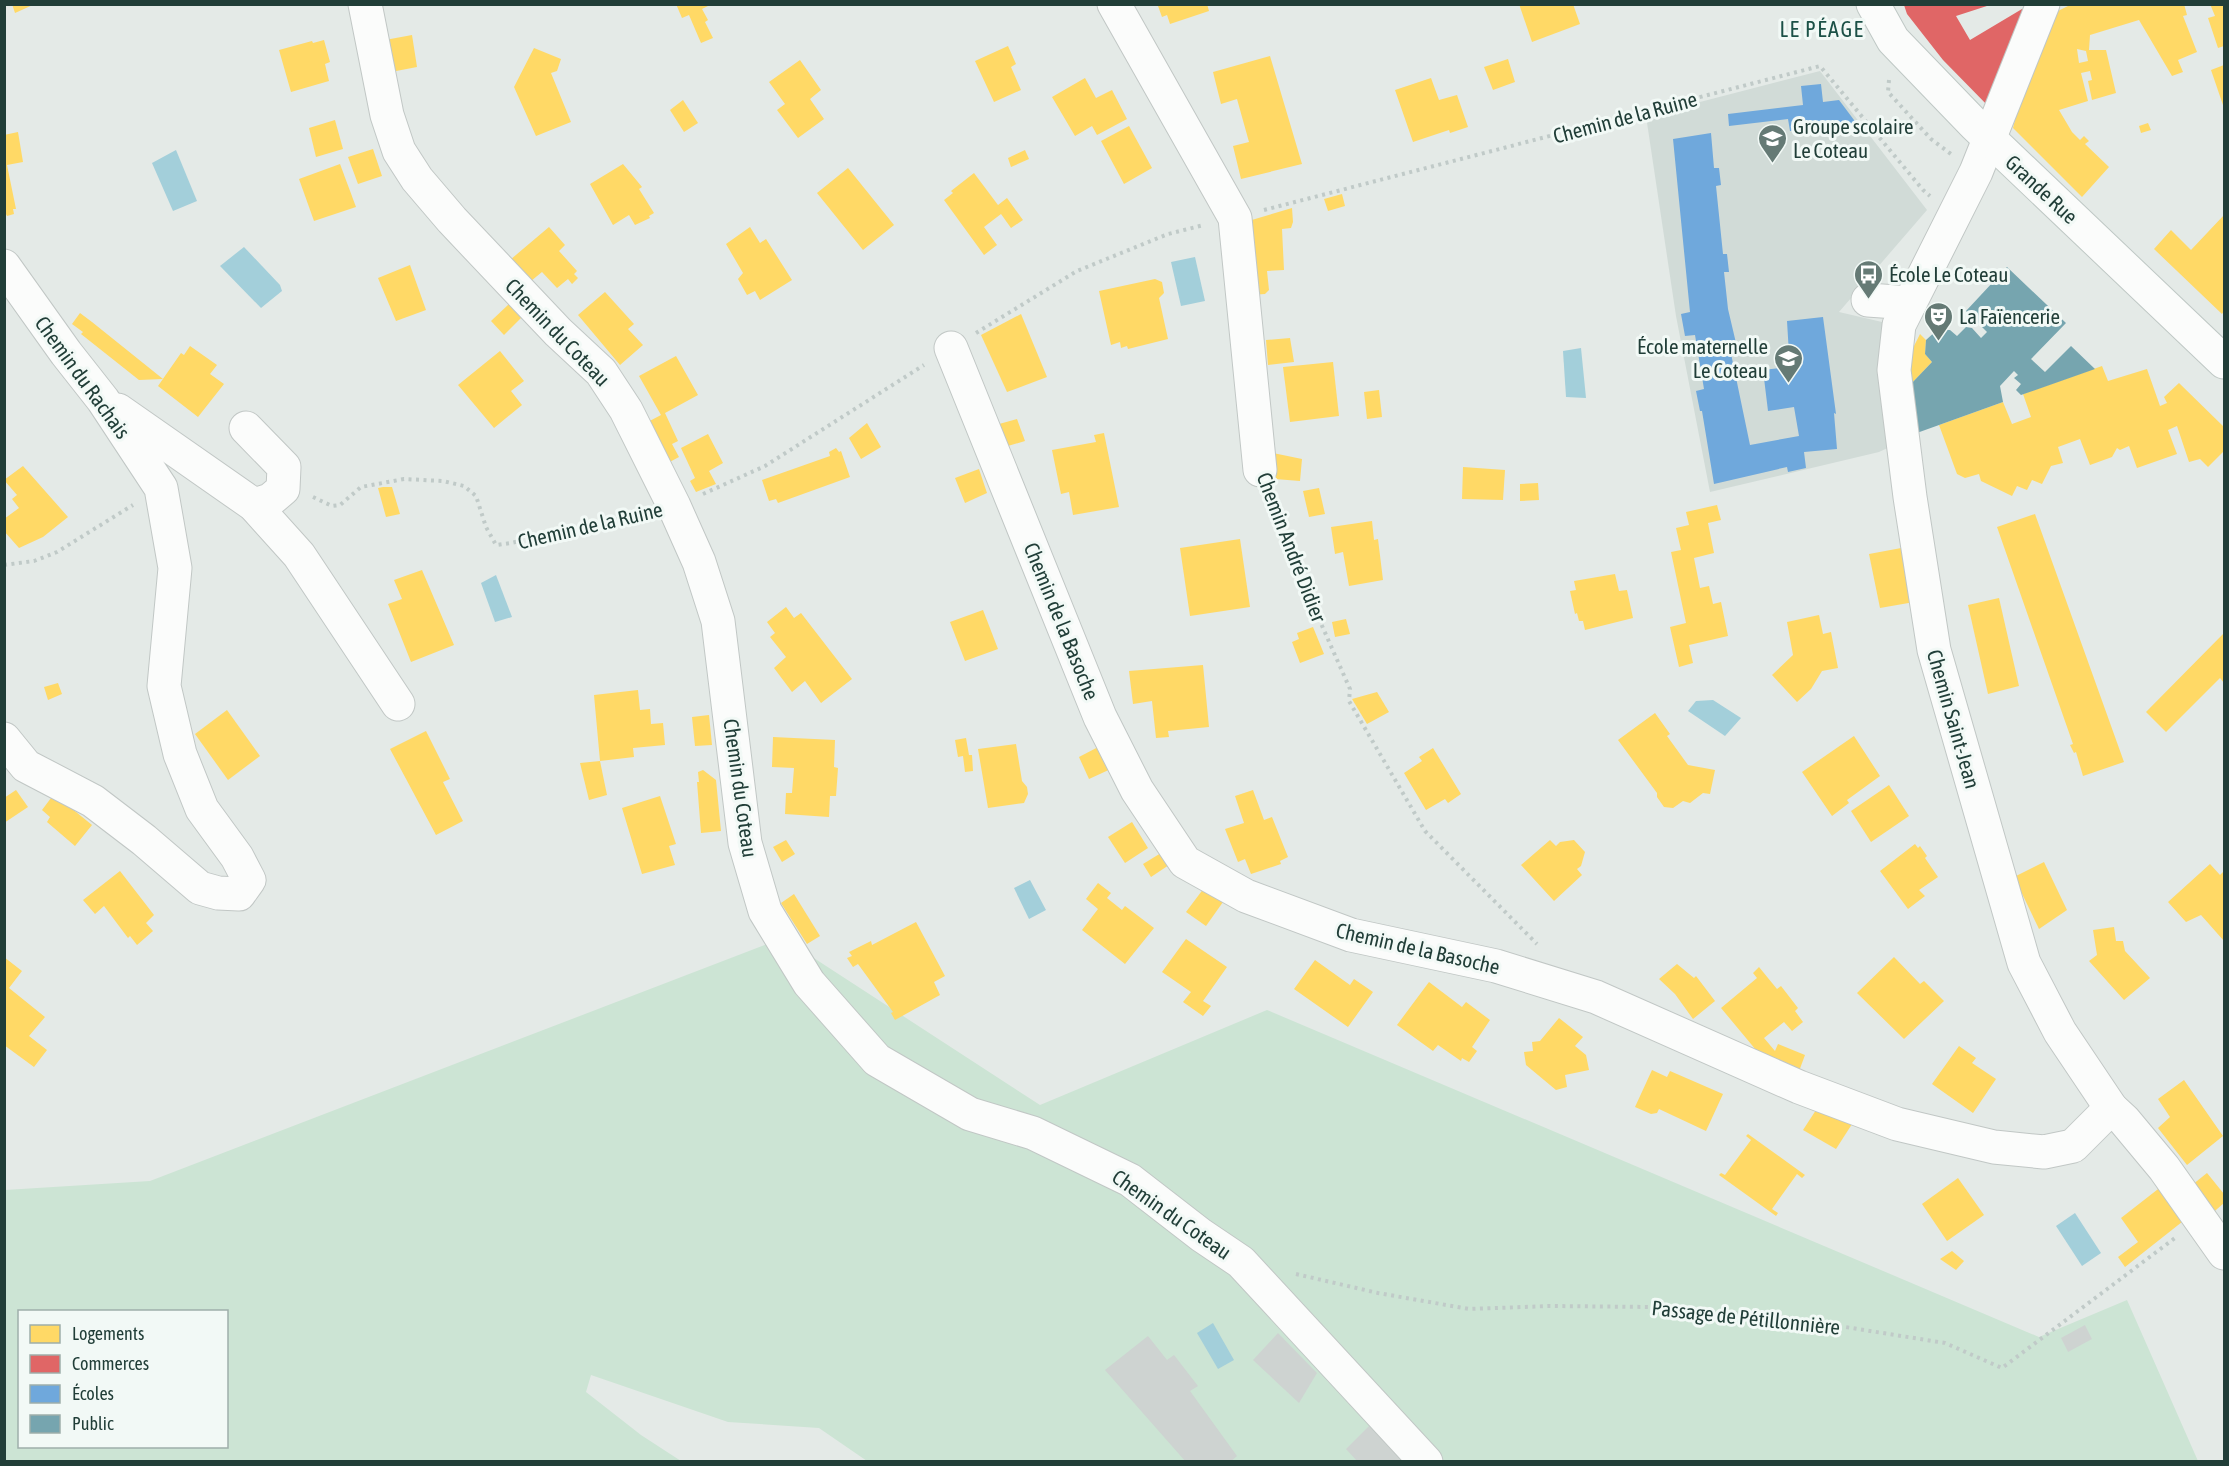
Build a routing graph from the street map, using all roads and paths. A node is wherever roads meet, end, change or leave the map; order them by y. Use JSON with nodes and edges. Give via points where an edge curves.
{"nodes":[{"id":1,"x":365,"y":4,"type":"edge"},
{"id":2,"x":1114,"y":4,"type":"edge"},
{"id":3,"x":1873,"y":4,"type":"edge"},
{"id":4,"x":2043,"y":4,"type":"edge"},
{"id":5,"x":1990,"y":139,"type":"junction"},
{"id":6,"x":1954,"y":216,"type":"junction"},
{"id":7,"x":1235,"y":218,"type":"junction"},
{"id":8,"x":4,"y":266,"type":"edge"},
{"id":9,"x":1868,"y":300,"type":"dead end"},
{"id":10,"x":1910,"y":303,"type":"junction"},
{"id":11,"x":951,"y":348,"type":"dead end"},
{"id":12,"x":2224,"y":360,"type":"edge"},
{"id":13,"x":103,"y":400,"type":"junction"},
{"id":14,"x":246,"y":428,"type":"dead end"},
{"id":15,"x":1260,"y":470,"type":"joint"},
{"id":16,"x":739,"y":478,"type":"dead end"},
{"id":17,"x":161,"y":488,"type":"junction"},
{"id":18,"x":304,"y":498,"type":"dead end"},
{"id":19,"x":254,"y":505,"type":"junction"},
{"id":20,"x":674,"y":506,"type":"junction"},
{"id":21,"x":4,"y":565,"type":"edge"},
{"id":22,"x":398,"y":704,"type":"dead end"},
{"id":23,"x":4,"y":739,"type":"edge"},
{"id":24,"x":1538,"y":945,"type":"dead end"},
{"id":25,"x":2111,"y":1108,"type":"junction"},
{"id":26,"x":2200,"y":1220,"type":"junction"},
{"id":27,"x":2224,"y":1252,"type":"edge"},
{"id":28,"x":1287,"y":1272,"type":"dead end"},
{"id":29,"x":1426,"y":1461,"type":"edge"}],
"edges":[{"from":1,"to":20,"type":"street","name":"Chemin du Coteau","via":[[387,115],[399,151],[452,220],[558,332],[602,372],[626,410]]},
{"from":2,"to":7,"type":"street","name":"Chemin André Didier"},
{"from":3,"to":5,"type":"street","name":"Grande Rue","via":[[1893,40]]},
{"from":4,"to":5,"type":"street","name":"Chemin Saint-Jean"},
{"from":5,"to":6,"type":"street","name":"Chemin Saint-Jean"},
{"from":5,"to":12,"type":"street","name":"Grande Rue"},
{"from":6,"to":7,"type":"path","name":"Chemin de la Ruine","via":[[1923,190],[1820,66]]},
{"from":6,"to":10,"type":"street","name":"Chemin Saint-Jean"},
{"from":7,"to":15,"type":"street","name":"Chemin André Didier"},
{"from":8,"to":13,"type":"street","name":"Chemin du Rachais"},
{"from":9,"to":10,"type":"street"},
{"from":10,"to":25,"type":"street","name":"Chemin Saint-Jean","via":[[1899,326],[1894,370],[1934,650],[2024,963],[2060,1032]]},
{"from":11,"to":25,"type":"street","name":"Chemin de la Basoche","via":[[1100,717],[1137,790],[1185,862],[1246,896],[1351,935],[1496,966],[1596,997],[1799,1087],[1897,1124],[1994,1147],[2044,1152],[2073,1146]]},
{"from":13,"to":17,"type":"street","name":"Chemin du Rachais"},
{"from":13,"to":19,"type":"street"},
{"from":14,"to":19,"type":"street","via":[[284,467],[283,489],[270,500]]},
{"from":15,"to":24,"type":"path","name":"Chemin André Didier","via":[[1288,549],[1350,689],[1349,701],[1425,831]]},
{"from":16,"to":20,"type":"path","name":"Chemin de la Ruine"},
{"from":17,"to":21,"type":"path","via":[[57,552],[34,561]]},
{"from":17,"to":23,"type":"street","via":[[175,568],[164,686],[180,754],[202,809],[249,880],[239,894],[200,888],[93,801],[26,766]]},
{"from":18,"to":20,"type":"path","name":"Chemin de la Ruine","via":[[312,496],[340,506],[361,487],[404,479],[464,486],[476,496],[496,545]]},
{"from":19,"to":22,"type":"street","via":[[299,555]]},
{"from":20,"to":29,"type":"street","name":"Chemin du Coteau","via":[[699,562],[718,621],[745,843],[765,911],[809,983],[878,1060],[970,1114],[1033,1133],[1130,1180],[1241,1262]]},
{"from":25,"to":26,"type":"street","name":"Chemin Saint-Jean","via":[[2164,1168]]},
{"from":26,"to":27,"type":"street","name":"Chemin Saint-Jean"},
{"from":26,"to":28,"type":"path","name":"Passage de Pétillonnière","via":[[2002,1368],[1945,1343],[1783,1317],[1652,1307],[1469,1308]]}]}
